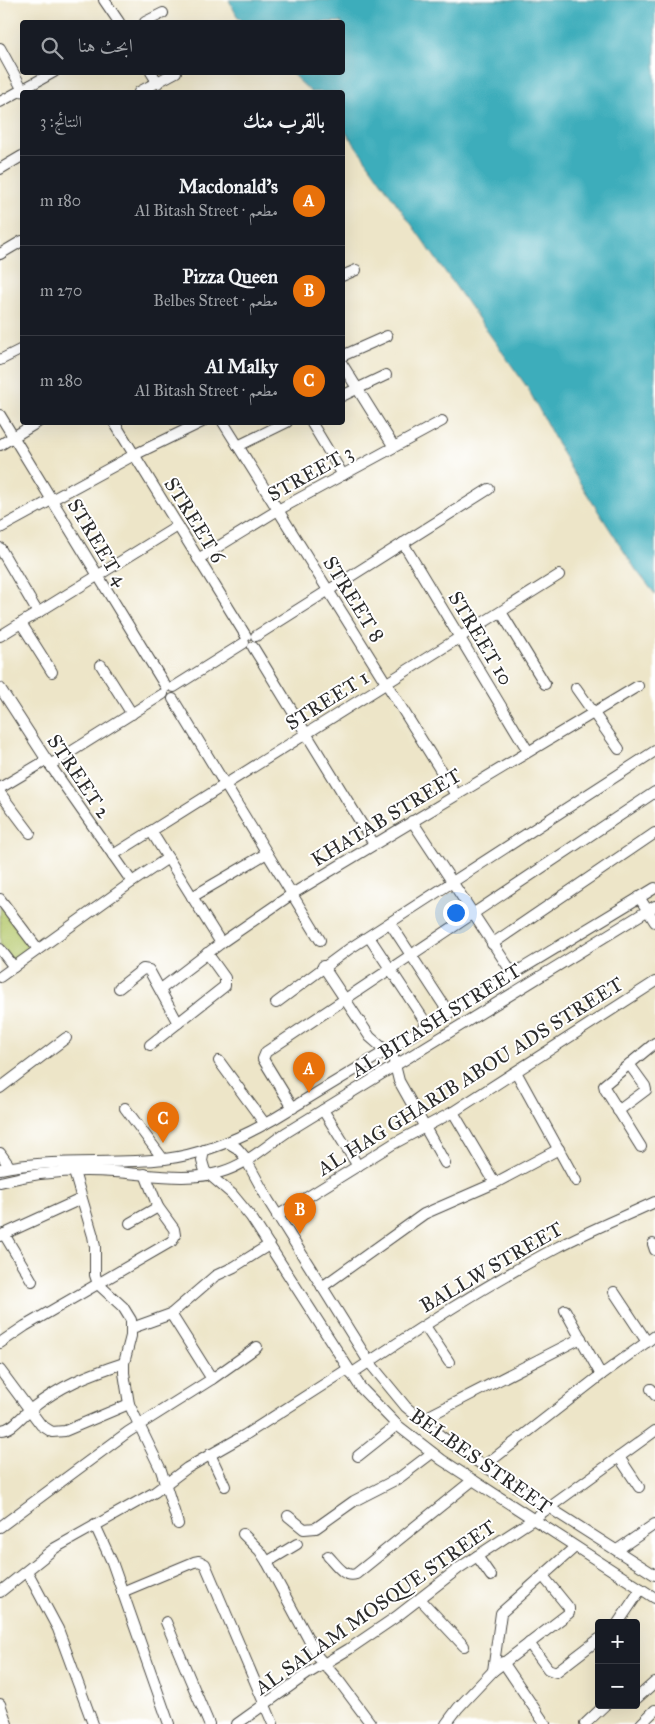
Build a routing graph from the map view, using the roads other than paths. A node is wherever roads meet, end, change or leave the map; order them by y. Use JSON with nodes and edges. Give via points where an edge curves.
{"nodes":[{"id":1,"x":104,"y":0,"type":"edge"},
{"id":2,"x":162,"y":13,"type":"dead end"},
{"id":3,"x":118,"y":20,"type":"edge"},
{"id":4,"x":149,"y":20,"type":"edge"},
{"id":5,"x":0,"y":48,"type":"edge"},
{"id":6,"x":49,"y":75,"type":"edge"},
{"id":7,"x":153,"y":75,"type":"edge"},
{"id":8,"x":171,"y":75,"type":"edge"},
{"id":9,"x":158,"y":83,"type":"junction"},
{"id":10,"x":23,"y":90,"type":"edge"},
{"id":11,"x":26,"y":90,"type":"edge"},
{"id":12,"x":143,"y":90,"type":"edge"},
{"id":13,"x":20,"y":93,"type":"edge"},
{"id":14,"x":0,"y":102,"type":"edge"},
{"id":15,"x":20,"y":157,"type":"edge"},
{"id":16,"x":0,"y":169,"type":"edge"},
{"id":17,"x":20,"y":242,"type":"edge"},
{"id":18,"x":0,"y":254,"type":"edge"},
{"id":19,"x":356,"y":270,"type":"dead end"},
{"id":20,"x":345,"y":275,"type":"edge"},
{"id":21,"x":387,"y":336,"type":"dead end"},
{"id":22,"x":20,"y":350,"type":"edge"},
{"id":23,"x":345,"y":355,"type":"edge"},
{"id":24,"x":0,"y":360,"type":"edge"},
{"id":25,"x":345,"y":369,"type":"edge"},
{"id":26,"x":386,"y":375,"type":"dead end"},
{"id":27,"x":358,"y":389,"type":"junction"},
{"id":28,"x":345,"y":395,"type":"edge"},
{"id":29,"x":0,"y":415,"type":"edge"},
{"id":30,"x":442,"y":421,"type":"dead end"},
{"id":31,"x":33,"y":425,"type":"edge"},
{"id":32,"x":116,"y":425,"type":"edge"},
{"id":33,"x":196,"y":425,"type":"edge"},
{"id":34,"x":225,"y":425,"type":"edge"},
{"id":35,"x":281,"y":425,"type":"edge"},
{"id":36,"x":313,"y":425,"type":"edge"},
{"id":37,"x":14,"y":437,"type":"junction"},
{"id":38,"x":0,"y":445,"type":"edge"},
{"id":39,"x":238,"y":446,"type":"junction"},
{"id":40,"x":394,"y":447,"type":"junction"},
{"id":41,"x":134,"y":455,"type":"junction"},
{"id":42,"x":343,"y":475,"type":"junction"},
{"id":43,"x":489,"y":489,"type":"dead end"},
{"id":44,"x":52,"y":500,"type":"junction"},
{"id":45,"x":278,"y":510,"type":"junction"},
{"id":46,"x":178,"y":526,"type":"junction"},
{"id":47,"x":0,"y":528,"type":"edge"},
{"id":48,"x":403,"y":543,"type":"junction"},
{"id":49,"x":0,"y":548,"type":"edge"},
{"id":50,"x":198,"y":559,"type":"junction"},
{"id":51,"x":560,"y":575,"type":"dead end"},
{"id":52,"x":98,"y":576,"type":"junction"},
{"id":53,"x":328,"y":590,"type":"junction"},
{"id":54,"x":501,"y":612,"type":"junction"},
{"id":55,"x":38,"y":613,"type":"junction"},
{"id":56,"x":21,"y":623,"type":"junction"},
{"id":57,"x":0,"y":636,"type":"edge"},
{"id":58,"x":460,"y":638,"type":"junction"},
{"id":59,"x":250,"y":640,"type":"junction"},
{"id":60,"x":101,"y":665,"type":"dead end"},
{"id":61,"x":52,"y":672,"type":"dead end"},
{"id":62,"x":386,"y":684,"type":"junction"},
{"id":63,"x":545,"y":684,"type":"dead end"},
{"id":64,"x":638,"y":686,"type":"dead end"},
{"id":65,"x":0,"y":688,"type":"edge"},
{"id":66,"x":576,"y":688,"type":"dead end"},
{"id":67,"x":167,"y":690,"type":"junction"},
{"id":68,"x":593,"y":712,"type":"junction"},
{"id":69,"x":132,"y":714,"type":"junction"},
{"id":70,"x":306,"y":734,"type":"junction"},
{"id":71,"x":619,"y":749,"type":"dead end"},
{"id":72,"x":528,"y":751,"type":"junction"},
{"id":73,"x":655,"y":751,"type":"edge"},
{"id":74,"x":49,"y":762,"type":"junction"},
{"id":75,"x":225,"y":784,"type":"junction"},
{"id":76,"x":0,"y":788,"type":"edge"},
{"id":77,"x":655,"y":792,"type":"edge"},
{"id":78,"x":0,"y":794,"type":"edge"},
{"id":79,"x":456,"y":795,"type":"junction"},
{"id":80,"x":4,"y":805,"type":"edge"},
{"id":81,"x":412,"y":822,"type":"junction"},
{"id":82,"x":151,"y":831,"type":"junction"},
{"id":83,"x":30,"y":833,"type":"dead end"},
{"id":84,"x":655,"y":833,"type":"edge"},
{"id":85,"x":374,"y":844,"type":"junction"},
{"id":86,"x":267,"y":853,"type":"junction"},
{"id":87,"x":113,"y":855,"type":"junction"},
{"id":88,"x":168,"y":858,"type":"junction"},
{"id":89,"x":132,"y":882,"type":"junction"},
{"id":90,"x":452,"y":883,"type":"junction"},
{"id":91,"x":655,"y":888,"type":"edge"},
{"id":92,"x":292,"y":894,"type":"junction"},
{"id":93,"x":192,"y":897,"type":"junction"},
{"id":94,"x":639,"y":897,"type":"junction"},
{"id":95,"x":0,"y":899,"type":"edge"},
{"id":96,"x":652,"y":909,"type":"edge"},
{"id":97,"x":473,"y":914,"type":"junction"},
{"id":98,"x":655,"y":922,"type":"edge"},
{"id":99,"x":390,"y":923,"type":"junction"},
{"id":100,"x":369,"y":937,"type":"junction"},
{"id":101,"x":320,"y":940,"type":"dead end"},
{"id":102,"x":221,"y":943,"type":"junction"},
{"id":103,"x":492,"y":944,"type":"junction"},
{"id":104,"x":0,"y":949,"type":"edge"},
{"id":105,"x":38,"y":949,"type":"junction"},
{"id":106,"x":207,"y":953,"type":"junction"},
{"id":107,"x":412,"y":956,"type":"junction"},
{"id":108,"x":323,"y":966,"type":"junction"},
{"id":109,"x":14,"y":967,"type":"junction"},
{"id":110,"x":391,"y":969,"type":"junction"},
{"id":111,"x":513,"y":974,"type":"junction"},
{"id":112,"x":0,"y":977,"type":"edge"},
{"id":113,"x":655,"y":982,"type":"edge"},
{"id":114,"x":119,"y":988,"type":"dead end"},
{"id":115,"x":160,"y":989,"type":"junction"},
{"id":116,"x":345,"y":1000,"type":"junction"},
{"id":117,"x":276,"y":1003,"type":"dead end"},
{"id":118,"x":449,"y":1013,"type":"junction"},
{"id":119,"x":178,"y":1023,"type":"junction"},
{"id":120,"x":428,"y":1026,"type":"junction"},
{"id":121,"x":66,"y":1038,"type":"dead end"},
{"id":122,"x":655,"y":1043,"type":"edge"},
{"id":123,"x":150,"y":1045,"type":"dead end"},
{"id":124,"x":386,"y":1051,"type":"junction"},
{"id":125,"x":219,"y":1061,"type":"dead end"},
{"id":126,"x":629,"y":1064,"type":"junction"},
{"id":127,"x":396,"y":1066,"type":"junction"},
{"id":128,"x":516,"y":1072,"type":"junction"},
{"id":129,"x":0,"y":1088,"type":"edge"},
{"id":130,"x":125,"y":1108,"type":"dead end"},
{"id":131,"x":293,"y":1108,"type":"junction"},
{"id":132,"x":324,"y":1110,"type":"junction"},
{"id":133,"x":618,"y":1111,"type":"junction"},
{"id":134,"x":454,"y":1112,"type":"junction"},
{"id":135,"x":265,"y":1124,"type":"junction"},
{"id":136,"x":425,"y":1128,"type":"junction"},
{"id":137,"x":227,"y":1142,"type":"junction"},
{"id":138,"x":641,"y":1148,"type":"dead end"},
{"id":139,"x":559,"y":1149,"type":"junction"},
{"id":140,"x":204,"y":1150,"type":"junction"},
{"id":141,"x":0,"y":1153,"type":"edge"},
{"id":142,"x":164,"y":1159,"type":"junction"},
{"id":143,"x":246,"y":1161,"type":"junction"},
{"id":144,"x":445,"y":1162,"type":"dead end"},
{"id":145,"x":72,"y":1166,"type":"junction"},
{"id":146,"x":358,"y":1166,"type":"junction"},
{"id":147,"x":5,"y":1168,"type":"edge"},
{"id":148,"x":145,"y":1174,"type":"junction"},
{"id":149,"x":208,"y":1175,"type":"junction"},
{"id":150,"x":576,"y":1181,"type":"dead end"},
{"id":151,"x":0,"y":1182,"type":"edge"},
{"id":152,"x":495,"y":1183,"type":"junction"},
{"id":153,"x":81,"y":1199,"type":"junction"},
{"id":154,"x":655,"y":1202,"type":"edge"},
{"id":155,"x":158,"y":1207,"type":"junction"},
{"id":156,"x":277,"y":1216,"type":"junction"},
{"id":157,"x":130,"y":1223,"type":"dead end"},
{"id":158,"x":2,"y":1235,"type":"edge"},
{"id":159,"x":269,"y":1245,"type":"junction"},
{"id":160,"x":32,"y":1281,"type":"dead end"},
{"id":161,"x":98,"y":1284,"type":"junction"},
{"id":162,"x":322,"y":1287,"type":"junction"},
{"id":163,"x":614,"y":1292,"type":"dead end"},
{"id":164,"x":565,"y":1310,"type":"dead end"},
{"id":165,"x":171,"y":1314,"type":"junction"},
{"id":166,"x":425,"y":1326,"type":"junction"},
{"id":167,"x":132,"y":1328,"type":"junction"},
{"id":168,"x":581,"y":1338,"type":"junction"},
{"id":169,"x":651,"y":1339,"type":"edge"},
{"id":170,"x":0,"y":1343,"type":"edge"},
{"id":171,"x":257,"y":1346,"type":"dead end"},
{"id":172,"x":369,"y":1362,"type":"junction"},
{"id":173,"x":449,"y":1362,"type":"dead end"},
{"id":174,"x":124,"y":1363,"type":"junction"},
{"id":175,"x":0,"y":1370,"type":"edge"},
{"id":176,"x":350,"y":1372,"type":"junction"},
{"id":177,"x":601,"y":1375,"type":"junction"},
{"id":178,"x":212,"y":1379,"type":"junction"},
{"id":179,"x":129,"y":1404,"type":"junction"},
{"id":180,"x":30,"y":1410,"type":"junction"},
{"id":181,"x":421,"y":1420,"type":"junction"},
{"id":182,"x":397,"y":1425,"type":"junction"},
{"id":183,"x":138,"y":1426,"type":"junction"},
{"id":184,"x":0,"y":1430,"type":"edge"},
{"id":185,"x":655,"y":1431,"type":"edge"},
{"id":186,"x":432,"y":1453,"type":"junction"},
{"id":187,"x":210,"y":1454,"type":"junction"},
{"id":188,"x":358,"y":1456,"type":"dead end"},
{"id":189,"x":619,"y":1457,"type":"junction"},
{"id":190,"x":484,"y":1466,"type":"junction"},
{"id":191,"x":473,"y":1480,"type":"junction"},
{"id":192,"x":165,"y":1486,"type":"junction"},
{"id":193,"x":225,"y":1486,"type":"dead end"},
{"id":194,"x":640,"y":1487,"type":"dead end"},
{"id":195,"x":550,"y":1507,"type":"junction"},
{"id":196,"x":288,"y":1516,"type":"dead end"},
{"id":197,"x":532,"y":1520,"type":"junction"},
{"id":198,"x":178,"y":1524,"type":"dead end"},
{"id":199,"x":655,"y":1524,"type":"edge"},
{"id":200,"x":95,"y":1525,"type":"junction"},
{"id":201,"x":0,"y":1527,"type":"edge"},
{"id":202,"x":243,"y":1534,"type":"dead end"},
{"id":203,"x":296,"y":1544,"type":"dead end"},
{"id":204,"x":575,"y":1547,"type":"junction"},
{"id":205,"x":617,"y":1550,"type":"junction"},
{"id":206,"x":328,"y":1556,"type":"dead end"},
{"id":207,"x":477,"y":1556,"type":"junction"},
{"id":208,"x":267,"y":1562,"type":"junction"},
{"id":209,"x":27,"y":1571,"type":"junction"},
{"id":210,"x":655,"y":1575,"type":"edge"},
{"id":211,"x":491,"y":1576,"type":"dead end"},
{"id":212,"x":543,"y":1576,"type":"junction"},
{"id":213,"x":641,"y":1589,"type":"junction"},
{"id":214,"x":0,"y":1592,"type":"edge"},
{"id":215,"x":122,"y":1592,"type":"junction"},
{"id":216,"x":655,"y":1598,"type":"edge"},
{"id":217,"x":420,"y":1599,"type":"junction"},
{"id":218,"x":621,"y":1619,"type":"edge"},
{"id":219,"x":166,"y":1622,"type":"dead end"},
{"id":220,"x":595,"y":1642,"type":"edge"},
{"id":221,"x":529,"y":1643,"type":"junction"},
{"id":222,"x":464,"y":1646,"type":"dead end"},
{"id":223,"x":503,"y":1662,"type":"junction"},
{"id":224,"x":323,"y":1664,"type":"junction"},
{"id":225,"x":493,"y":1671,"type":"junction"},
{"id":226,"x":655,"y":1682,"type":"edge"},
{"id":227,"x":640,"y":1695,"type":"edge"},
{"id":228,"x":0,"y":1704,"type":"edge"},
{"id":229,"x":264,"y":1706,"type":"junction"},
{"id":230,"x":601,"y":1709,"type":"edge"},
{"id":231,"x":655,"y":1710,"type":"edge"},
{"id":232,"x":7,"y":1724,"type":"edge"},
{"id":233,"x":93,"y":1724,"type":"edge"},
{"id":234,"x":169,"y":1724,"type":"edge"},
{"id":235,"x":209,"y":1724,"type":"edge"},
{"id":236,"x":239,"y":1724,"type":"edge"},
{"id":237,"x":273,"y":1724,"type":"edge"},
{"id":238,"x":371,"y":1724,"type":"edge"},
{"id":239,"x":446,"y":1724,"type":"edge"},
{"id":240,"x":546,"y":1724,"type":"edge"},
{"id":241,"x":585,"y":1724,"type":"edge"},
{"id":242,"x":641,"y":1724,"type":"edge"}],
"edges":[{"from":1,"to":3,"type":"street"},
{"from":2,"to":4,"type":"street"},
{"from":5,"to":10,"type":"street"},
{"from":6,"to":11,"type":"street"},
{"from":7,"to":9,"type":"street"},
{"from":8,"to":9,"type":"street"},
{"from":9,"to":12,"type":"street"},
{"from":13,"to":14,"type":"street"},
{"from":15,"to":16,"type":"street"},
{"from":17,"to":18,"type":"street"},
{"from":19,"to":20,"type":"street"},
{"from":21,"to":23,"type":"street"},
{"from":22,"to":24,"type":"street"},
{"from":25,"to":27,"type":"street"},
{"from":26,"to":27,"type":"street"},
{"from":27,"to":28,"type":"street"},
{"from":27,"to":40,"type":"street"},
{"from":29,"to":37,"type":"street","name":"STREET 4"},
{"from":30,"to":40,"type":"street","name":"STREET 3"},
{"from":31,"to":37,"type":"street"},
{"from":32,"to":41,"type":"street","name":"STREET 6"},
{"from":33,"to":41,"type":"street"},
{"from":34,"to":39,"type":"street","name":"STREET 8"},
{"from":35,"to":39,"type":"street"},
{"from":36,"to":42,"type":"street"},
{"from":37,"to":38,"type":"street"},
{"from":37,"to":44,"type":"street","name":"STREET 4"},
{"from":39,"to":45,"type":"street","name":"STREET 8"},
{"from":40,"to":42,"type":"street","name":"STREET 3"},
{"from":41,"to":44,"type":"street"},
{"from":41,"to":46,"type":"street","name":"STREET 6"},
{"from":42,"to":45,"type":"street","name":"STREET 3"},
{"from":43,"to":48,"type":"street"},
{"from":44,"to":47,"type":"street"},
{"from":44,"to":52,"type":"street","name":"STREET 4"},
{"from":45,"to":50,"type":"street","name":"STREET 3"},
{"from":45,"to":53,"type":"street","name":"STREET 8"},
{"from":46,"to":50,"type":"street","name":"STREET 6"},
{"from":46,"to":52,"type":"street"},
{"from":48,"to":53,"type":"street"},
{"from":48,"to":58,"type":"street","name":"STREET 10"},
{"from":49,"to":55,"type":"street"},
{"from":50,"to":59,"type":"street","name":"STREET 6"},
{"from":51,"to":54,"type":"street","name":"STREET 1"},
{"from":52,"to":55,"type":"street"},
{"from":52,"to":67,"type":"street","name":"STREET 4"},
{"from":53,"to":59,"type":"street"},
{"from":53,"to":62,"type":"street","name":"STREET 8"},
{"from":54,"to":58,"type":"street","name":"STREET 1"},
{"from":54,"to":63,"type":"street"},
{"from":55,"to":56,"type":"street"},
{"from":56,"to":57,"type":"street"},
{"from":56,"to":61,"type":"street"},
{"from":58,"to":62,"type":"street","name":"STREET 1"},
{"from":58,"to":72,"type":"street","name":"STREET 10"},
{"from":59,"to":67,"type":"street"},
{"from":59,"to":70,"type":"street","name":"STREET 6"},
{"from":60,"to":69,"type":"street"},
{"from":62,"to":70,"type":"street","name":"STREET 1"},
{"from":62,"to":79,"type":"street","name":"STREET 8"},
{"from":64,"to":68,"type":"street","name":"KHATAB STREET"},
{"from":65,"to":74,"type":"street","name":"STREET 2"},
{"from":66,"to":68,"type":"street"},
{"from":67,"to":69,"type":"street"},
{"from":67,"to":75,"type":"street","via":[[168,700],[173,699]]},
{"from":68,"to":71,"type":"street"},
{"from":68,"to":72,"type":"street","name":"KHATAB STREET"},
{"from":69,"to":74,"type":"street"},
{"from":70,"to":75,"type":"street","name":"STREET 1"},
{"from":70,"to":85,"type":"street","name":"STREET 6"},
{"from":72,"to":79,"type":"street","name":"KHATAB STREET"},
{"from":73,"to":90,"type":"street"},
{"from":74,"to":76,"type":"street"},
{"from":74,"to":87,"type":"street","name":"STREET 2"},
{"from":75,"to":82,"type":"street","name":"STREET 1"},
{"from":75,"to":86,"type":"street"},
{"from":77,"to":97,"type":"street"},
{"from":78,"to":80,"type":"street"},
{"from":79,"to":81,"type":"street","name":"KHATAB STREET"},
{"from":80,"to":83,"type":"street"},
{"from":81,"to":85,"type":"street","name":"KHATAB STREET"},
{"from":81,"to":90,"type":"street"},
{"from":82,"to":87,"type":"street","name":"STREET 1"},
{"from":82,"to":88,"type":"street"},
{"from":84,"to":103,"type":"street"},
{"from":85,"to":92,"type":"street","name":"KHATAB STREET"},
{"from":86,"to":92,"type":"street"},
{"from":86,"to":93,"type":"street"},
{"from":87,"to":89,"type":"street","name":"STREET 2"},
{"from":88,"to":89,"type":"street"},
{"from":88,"to":93,"type":"street"},
{"from":89,"to":105,"type":"street"},
{"from":90,"to":97,"type":"street"},
{"from":90,"to":99,"type":"street"},
{"from":91,"to":94,"type":"street","name":"AL BITASH STREET"},
{"from":92,"to":101,"type":"street"},
{"from":92,"to":102,"type":"street","name":"KHATAB STREET"},
{"from":93,"to":102,"type":"street"},
{"from":94,"to":96,"type":"street"},
{"from":94,"to":111,"type":"street","name":"AL BITASH STREET"},
{"from":95,"to":105,"type":"street"},
{"from":96,"to":98,"type":"street"},
{"from":96,"to":127,"type":"street","name":"AL BITASH STREET"},
{"from":97,"to":103,"type":"street"},
{"from":97,"to":107,"type":"street"},
{"from":99,"to":100,"type":"street"},
{"from":99,"to":107,"type":"street"},
{"from":100,"to":108,"type":"street"},
{"from":100,"to":110,"type":"street"},
{"from":102,"to":106,"type":"street","name":"KHATAB STREET"},
{"from":103,"to":111,"type":"street"},
{"from":104,"to":109,"type":"street"},
{"from":105,"to":109,"type":"street"},
{"from":106,"to":115,"type":"street","name":"KHATAB STREET"},
{"from":106,"to":119,"type":"street","via":[[225,978],[225,986]]},
{"from":107,"to":110,"type":"street"},
{"from":107,"to":118,"type":"street"},
{"from":108,"to":116,"type":"street"},
{"from":108,"to":117,"type":"street"},
{"from":109,"to":112,"type":"street"},
{"from":110,"to":116,"type":"street"},
{"from":110,"to":120,"type":"street"},
{"from":111,"to":118,"type":"street","name":"AL BITASH STREET"},
{"from":113,"to":128,"type":"street","name":"AL HAG GHARIB ABOU ADS STREET"},
{"from":114,"to":115,"type":"street","via":[[146,969]]},
{"from":115,"to":119,"type":"street"},
{"from":116,"to":124,"type":"street","via":[[370,1037]]},
{"from":116,"to":131,"type":"street","via":[[264,1054],[263,1059]]},
{"from":118,"to":120,"type":"street","name":"AL BITASH STREET"},
{"from":119,"to":123,"type":"street"},
{"from":120,"to":124,"type":"street","name":"AL BITASH STREET"},
{"from":121,"to":129,"type":"street"},
{"from":122,"to":126,"type":"street"},
{"from":124,"to":127,"type":"street"},
{"from":124,"to":131,"type":"street","name":"AL BITASH STREET"},
{"from":125,"to":135,"type":"street"},
{"from":126,"to":133,"type":"street","via":[[605,1084]]},
{"from":126,"to":133,"type":"street","via":[[646,1090]]},
{"from":127,"to":132,"type":"street","name":"AL BITASH STREET"},
{"from":127,"to":136,"type":"street","via":[[399,1081]]},
{"from":128,"to":134,"type":"street","name":"AL HAG GHARIB ABOU ADS STREET"},
{"from":128,"to":139,"type":"street"},
{"from":130,"to":142,"type":"street"},
{"from":131,"to":135,"type":"street","name":"AL BITASH STREET"},
{"from":132,"to":143,"type":"street","name":"AL BITASH STREET"},
{"from":132,"to":146,"type":"street"},
{"from":133,"to":138,"type":"street"},
{"from":134,"to":136,"type":"street","name":"AL HAG GHARIB ABOU ADS STREET"},
{"from":134,"to":152,"type":"street"},
{"from":135,"to":137,"type":"street","name":"AL BITASH STREET"},
{"from":136,"to":144,"type":"street"},
{"from":136,"to":146,"type":"street","name":"AL HAG GHARIB ABOU ADS STREET"},
{"from":137,"to":140,"type":"street","name":"AL BITASH STREET"},
{"from":137,"to":143,"type":"street","name":"BELBES STREET","via":[[237,1148]]},
{"from":139,"to":150,"type":"street"},
{"from":139,"to":152,"type":"street"},
{"from":140,"to":142,"type":"street","name":"AL BITASH STREET"},
{"from":140,"to":149,"type":"street","via":[[202,1161]]},
{"from":141,"to":147,"type":"street"},
{"from":142,"to":145,"type":"street","name":"AL BITASH STREET"},
{"from":143,"to":149,"type":"street","name":"AL BITASH STREET"},
{"from":143,"to":156,"type":"street","name":"BELBES STREET"},
{"from":145,"to":147,"type":"street","name":"AL BITASH STREET"},
{"from":145,"to":148,"type":"street","name":"AL BITASH STREET"},
{"from":145,"to":151,"type":"street","name":"AL BITASH STREET"},
{"from":145,"to":153,"type":"street"},
{"from":146,"to":156,"type":"street","name":"AL HAG GHARIB ABOU ADS STREET"},
{"from":148,"to":149,"type":"street","name":"AL BITASH STREET"},
{"from":148,"to":155,"type":"street"},
{"from":149,"to":159,"type":"street","name":"BELBES STREET","via":[[242,1205]]},
{"from":152,"to":162,"type":"street","via":[[424,1214]]},
{"from":153,"to":158,"type":"street"},
{"from":153,"to":161,"type":"street","via":[[94,1242]]},
{"from":154,"to":166,"type":"street","name":"BALLW STREET","via":[[560,1246]]},
{"from":155,"to":157,"type":"street"},
{"from":155,"to":161,"type":"street","via":[[174,1229],[172,1241]]},
{"from":156,"to":162,"type":"street","name":"BELBES STREET"},
{"from":158,"to":160,"type":"street"},
{"from":159,"to":165,"type":"street","via":[[215,1276]]},
{"from":159,"to":176,"type":"street","name":"BELBES STREET"},
{"from":161,"to":167,"type":"street","via":[[123,1307]]},
{"from":161,"to":170,"type":"street"},
{"from":162,"to":172,"type":"street","name":"BELBES STREET"},
{"from":163,"to":169,"type":"street"},
{"from":164,"to":168,"type":"street"},
{"from":165,"to":167,"type":"street"},
{"from":165,"to":178,"type":"street"},
{"from":166,"to":172,"type":"street","name":"BALLW STREET"},
{"from":166,"to":173,"type":"street"},
{"from":167,"to":174,"type":"street"},
{"from":168,"to":177,"type":"street"},
{"from":168,"to":181,"type":"street"},
{"from":169,"to":177,"type":"street"},
{"from":171,"to":178,"type":"street"},
{"from":172,"to":176,"type":"street","name":"BALLW STREET"},
{"from":172,"to":181,"type":"street","name":"BELBES STREET","via":[[393,1393]]},
{"from":174,"to":179,"type":"street"},
{"from":174,"to":180,"type":"street","via":[[72,1382]]},
{"from":175,"to":180,"type":"street"},
{"from":176,"to":182,"type":"street","name":"BELBES STREET"},
{"from":176,"to":187,"type":"street","name":"BALLW STREET"},
{"from":177,"to":190,"type":"street"},
{"from":178,"to":183,"type":"street"},
{"from":179,"to":180,"type":"street","via":[[59,1433],[46,1430]]},
{"from":179,"to":183,"type":"street"},
{"from":180,"to":184,"type":"street","via":[[8,1429]]},
{"from":181,"to":190,"type":"street","name":"BELBES STREET"},
{"from":182,"to":186,"type":"street","name":"BELBES STREET"},
{"from":182,"to":188,"type":"street"},
{"from":183,"to":192,"type":"street","via":[[158,1463]]},
{"from":183,"to":201,"type":"street"},
{"from":185,"to":189,"type":"street","name":"AL SALAM MOSQUE STREET"},
{"from":186,"to":191,"type":"street","name":"BELBES STREET"},
{"from":186,"to":196,"type":"street","via":[[392,1482],[354,1501],[316,1528],[304,1529]]},
{"from":187,"to":192,"type":"street","name":"BALLW STREET"},
{"from":187,"to":193,"type":"street"},
{"from":189,"to":194,"type":"street"},
{"from":189,"to":195,"type":"street","name":"AL SALAM MOSQUE STREET"},
{"from":190,"to":195,"type":"street","name":"BELBES STREET"},
{"from":191,"to":197,"type":"street","name":"BELBES STREET"},
{"from":191,"to":206,"type":"street","via":[[356,1574],[344,1573]]},
{"from":192,"to":198,"type":"street"},
{"from":192,"to":200,"type":"street","name":"BALLW STREET"},
{"from":195,"to":197,"type":"street","name":"AL SALAM MOSQUE STREET"},
{"from":195,"to":205,"type":"street","name":"BELBES STREET"},
{"from":197,"to":204,"type":"street","name":"BELBES STREET"},
{"from":197,"to":207,"type":"street","name":"AL SALAM MOSQUE STREET"},
{"from":199,"to":205,"type":"street"},
{"from":200,"to":209,"type":"street","name":"BALLW STREET","via":[[55,1548]]},
{"from":200,"to":215,"type":"street"},
{"from":202,"to":208,"type":"street"},
{"from":203,"to":208,"type":"street"},
{"from":204,"to":212,"type":"street"},
{"from":204,"to":213,"type":"street","name":"BELBES STREET"},
{"from":205,"to":210,"type":"street","name":"BELBES STREET"},
{"from":207,"to":211,"type":"street"},
{"from":207,"to":217,"type":"street","name":"AL SALAM MOSQUE STREET"},
{"from":208,"to":224,"type":"street"},
{"from":209,"to":214,"type":"street","name":"BALLW STREET"},
{"from":209,"to":233,"type":"street","via":[[58,1630]]},
{"from":212,"to":221,"type":"street","via":[[570,1612]]},
{"from":212,"to":225,"type":"street","via":[[500,1616]]},
{"from":213,"to":216,"type":"street","name":"BELBES STREET"},
{"from":213,"to":218,"type":"street"},
{"from":215,"to":229,"type":"street","via":[[194,1562],[205,1564]]},
{"from":215,"to":234,"type":"street"},
{"from":217,"to":222,"type":"street"},
{"from":217,"to":224,"type":"street","name":"AL SALAM MOSQUE STREET"},
{"from":219,"to":235,"type":"street"},
{"from":220,"to":221,"type":"street","via":[[556,1672],[548,1669]]},
{"from":221,"to":223,"type":"street"},
{"from":223,"to":225,"type":"street"},
{"from":223,"to":240,"type":"street"},
{"from":224,"to":229,"type":"street","name":"AL SALAM MOSQUE STREET"},
{"from":224,"to":238,"type":"street"},
{"from":225,"to":239,"type":"street"},
{"from":226,"to":227,"type":"street"},
{"from":228,"to":232,"type":"street"},
{"from":229,"to":236,"type":"street","name":"AL SALAM MOSQUE STREET"},
{"from":229,"to":237,"type":"street"},
{"from":230,"to":241,"type":"street"},
{"from":231,"to":242,"type":"street"}]}
